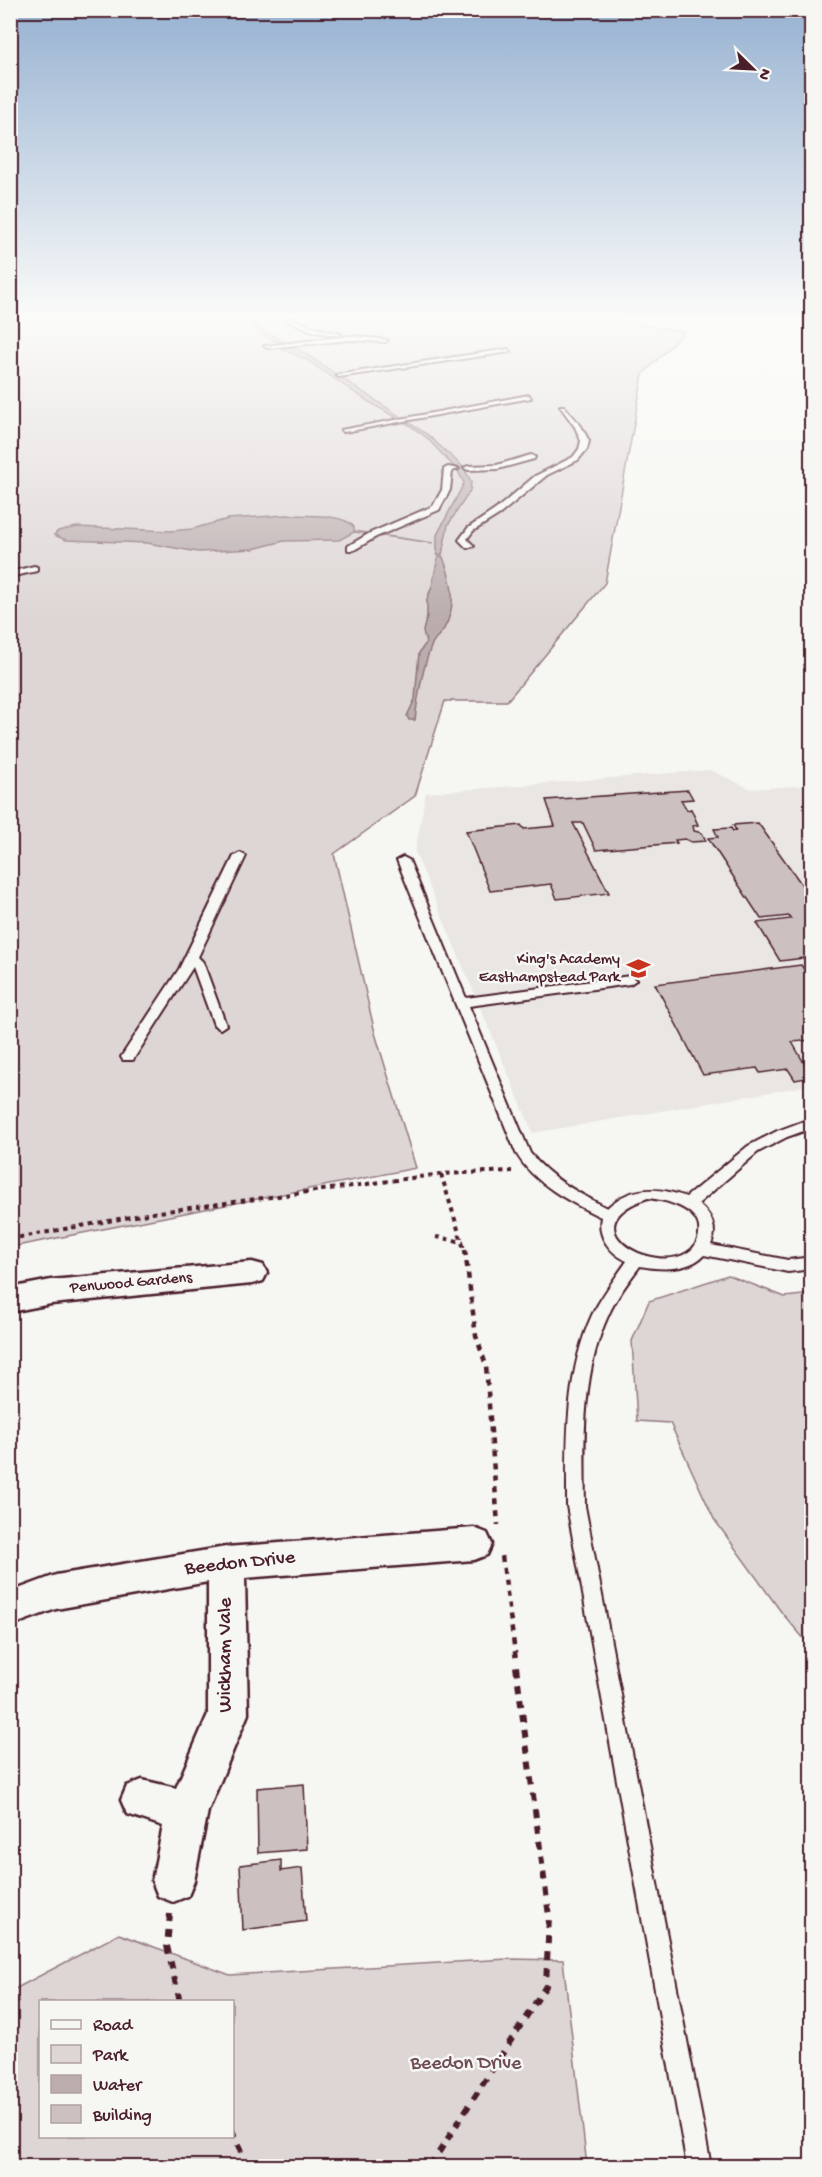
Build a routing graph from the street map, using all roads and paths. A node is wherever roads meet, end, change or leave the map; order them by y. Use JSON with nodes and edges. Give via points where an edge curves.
{"nodes":[{"id":1,"x":414,"y":418,"type":"edge"},
{"id":2,"x":571,"y":418,"type":"edge"},
{"id":3,"x":344,"y":430,"type":"dead end"},
{"id":4,"x":531,"y":457,"type":"dead end"},
{"id":5,"x":468,"y":468,"type":"dead end"},
{"id":6,"x":455,"y":469,"type":"dead end"},
{"id":7,"x":470,"y":546,"type":"dead end"},
{"id":8,"x":351,"y":548,"type":"dead end"},
{"id":9,"x":34,"y":569,"type":"dead end"},
{"id":10,"x":10,"y":575,"type":"edge"},
{"id":11,"x":240,"y":856,"type":"dead end"},
{"id":12,"x":404,"y":860,"type":"dead end"},
{"id":13,"x":191,"y":957,"type":"junction"},
{"id":14,"x":630,"y":980,"type":"dead end"},
{"id":15,"x":461,"y":1003,"type":"junction"},
{"id":16,"x":220,"y":1024,"type":"dead end"},
{"id":17,"x":128,"y":1057,"type":"dead end"},
{"id":18,"x":812,"y":1123,"type":"edge"},
{"id":19,"x":537,"y":1170,"type":"junction"},
{"id":20,"x":441,"y":1174,"type":"junction"},
{"id":21,"x":688,"y":1204,"type":"junction"},
{"id":22,"x":609,"y":1215,"type":"junction"},
{"id":23,"x":436,"y":1237,"type":"dead end"},
{"id":24,"x":10,"y":1239,"type":"edge"},
{"id":25,"x":464,"y":1242,"type":"junction"},
{"id":26,"x":702,"y":1249,"type":"junction"},
{"id":27,"x":636,"y":1260,"type":"junction"},
{"id":28,"x":812,"y":1263,"type":"edge"},
{"id":29,"x":252,"y":1273,"type":"dead end"},
{"id":30,"x":10,"y":1300,"type":"edge"},
{"id":31,"x":492,"y":1543,"type":"junction"},
{"id":32,"x":226,"y":1563,"type":"junction"},
{"id":33,"x":10,"y":1609,"type":"edge"},
{"id":34,"x":142,"y":1800,"type":"dead end"},
{"id":35,"x":187,"y":1811,"type":"junction"},
{"id":36,"x":173,"y":1881,"type":"joint"},
{"id":37,"x":180,"y":2000,"type":"edge"},
{"id":38,"x":234,"y":2135,"type":"edge"},
{"id":39,"x":247,"y":2166,"type":"edge"},
{"id":40,"x":430,"y":2166,"type":"edge"},
{"id":41,"x":699,"y":2166,"type":"edge"}],
"edges":[{"from":1,"to":3,"type":"lane"},
{"from":2,"to":7,"type":"lane","via":[[585,441],[582,453],[545,472],[506,507],[468,531],[462,540]]},
{"from":4,"to":5,"type":"lane","via":[[498,467]]},
{"from":6,"to":8,"type":"lane","via":[[448,469],[447,484],[436,508]]},
{"from":9,"to":10,"type":"lane"},
{"from":11,"to":13,"type":"lane"},
{"from":12,"to":15,"type":"lane"},
{"from":13,"to":16,"type":"lane","via":[[197,962]]},
{"from":13,"to":17,"type":"lane"},
{"from":14,"to":15,"type":"lane"},
{"from":15,"to":19,"type":"lane","via":[[513,1131]]},
{"from":18,"to":21,"type":"lane","via":[[753,1149]]},
{"from":19,"to":20,"type":"path"},
{"from":19,"to":22,"type":"lane"},
{"from":20,"to":24,"type":"path","via":[[152,1213]]},
{"from":20,"to":25,"type":"path"},
{"from":21,"to":22,"type":"lane","via":[[675,1197],[647,1193],[618,1203]]},
{"from":21,"to":26,"type":"lane","via":[[706,1225],[707,1238]]},
{"from":22,"to":27,"type":"lane","via":[[610,1238],[619,1250]]},
{"from":23,"to":25,"type":"path"},
{"from":25,"to":31,"type":"path","via":[[476,1336],[486,1365],[494,1496]]},
{"from":26,"to":27,"type":"lane","via":[[691,1259],[674,1264]]},
{"from":26,"to":28,"type":"lane","via":[[788,1266]]},
{"from":27,"to":41,"type":"lane","via":[[597,1322],[589,1349],[575,1439],[576,1506]]},
{"from":29,"to":30,"type":"street","name":"Penwood Gardens","via":[[51,1292]]},
{"from":31,"to":32,"type":"street","name":"Beedon Drive"},
{"from":31,"to":40,"type":"path","via":[[549,1916],[546,1986]]},
{"from":32,"to":33,"type":"street","name":"Beedon Drive","via":[[56,1592]]},
{"from":32,"to":35,"type":"street","name":"Wickham Vale","via":[[228,1714]]},
{"from":34,"to":35,"type":"street"},
{"from":35,"to":36,"type":"street","name":"Wickham Vale"},
{"from":36,"to":37,"type":"path","via":[[167,1946]]},
{"from":38,"to":39,"type":"path"}]}
